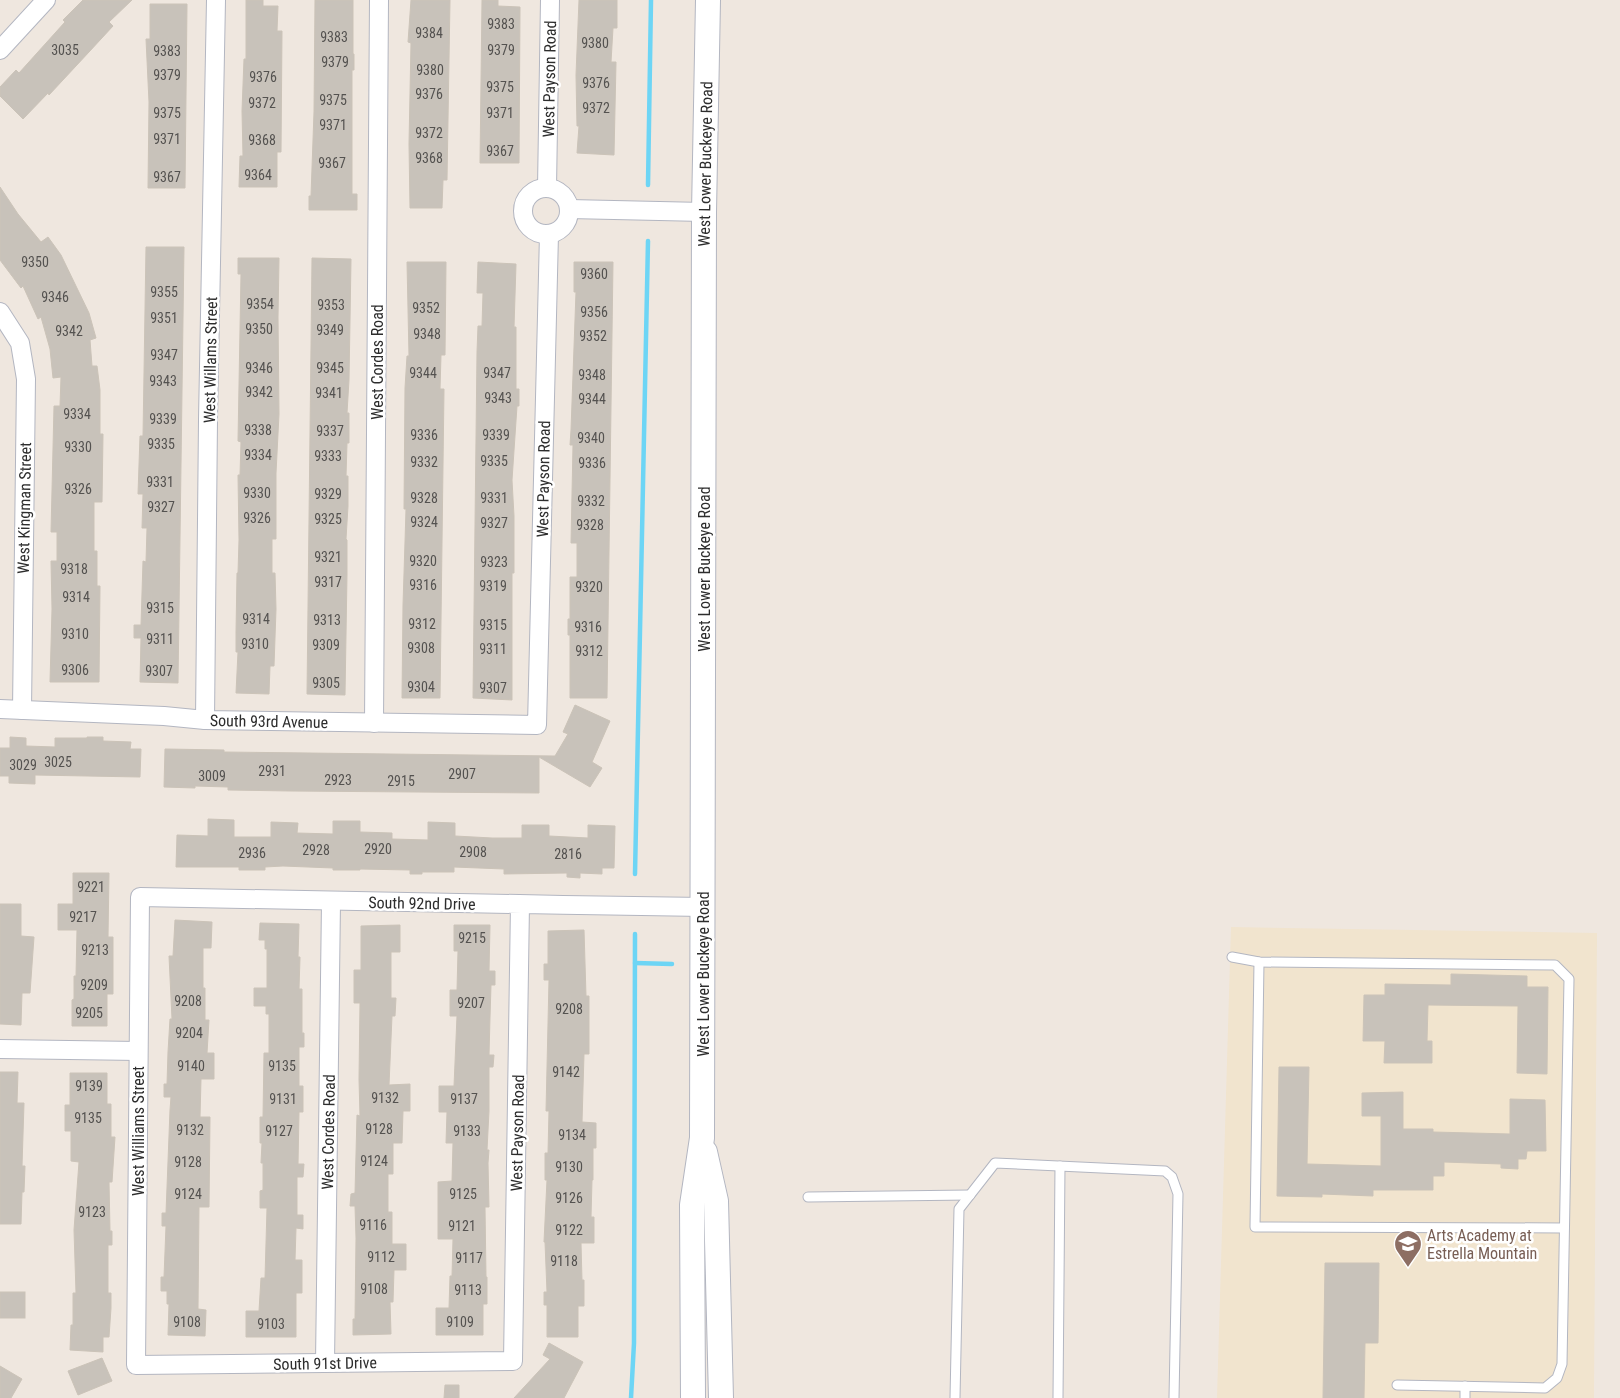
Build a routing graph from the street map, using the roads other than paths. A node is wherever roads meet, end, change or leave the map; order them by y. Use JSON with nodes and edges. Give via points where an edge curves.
{"nodes":[{"id":1,"x":46,"y":0,"type":"edge"},
{"id":2,"x":216,"y":0,"type":"edge"},
{"id":3,"x":379,"y":0,"type":"edge"},
{"id":4,"x":550,"y":0,"type":"edge"},
{"id":5,"x":708,"y":0,"type":"edge"},
{"id":6,"x":0,"y":50,"type":"edge"},
{"id":7,"x":547,"y":188,"type":"junction"},
{"id":8,"x":569,"y":209,"type":"junction"},
{"id":9,"x":704,"y":212,"type":"junction"},
{"id":10,"x":549,"y":234,"type":"junction"},
{"id":11,"x":0,"y":312,"type":"edge"},
{"id":12,"x":0,"y":709,"type":"edge"},
{"id":13,"x":22,"y":710,"type":"junction"},
{"id":14,"x":205,"y":720,"type":"junction"},
{"id":15,"x":374,"y":723,"type":"junction"},
{"id":16,"x":537,"y":725,"type":"joint"},
{"id":17,"x":140,"y":897,"type":"joint"},
{"id":18,"x":331,"y":902,"type":"junction"},
{"id":19,"x":520,"y":904,"type":"junction"},
{"id":20,"x":704,"y":907,"type":"junction"},
{"id":21,"x":1232,"y":957,"type":"dead end"},
{"id":22,"x":1259,"y":962,"type":"junction"},
{"id":23,"x":0,"y":1049,"type":"edge"},
{"id":24,"x":138,"y":1051,"type":"junction"},
{"id":25,"x":702,"y":1138,"type":"junction"},
{"id":26,"x":1060,"y":1166,"type":"junction"},
{"id":27,"x":970,"y":1195,"type":"junction"},
{"id":28,"x":808,"y":1197,"type":"dead end"},
{"id":29,"x":1564,"y":1228,"type":"junction"},
{"id":30,"x":513,"y":1361,"type":"joint"},
{"id":31,"x":325,"y":1363,"type":"junction"},
{"id":32,"x":136,"y":1365,"type":"joint"},
{"id":33,"x":1397,"y":1386,"type":"dead end"},
{"id":34,"x":1465,"y":1386,"type":"junction"},
{"id":35,"x":1485,"y":1387,"type":"junction"},
{"id":36,"x":692,"y":1398,"type":"edge"},
{"id":37,"x":721,"y":1398,"type":"edge"},
{"id":38,"x":955,"y":1398,"type":"edge"},
{"id":39,"x":1058,"y":1398,"type":"edge"},
{"id":40,"x":1174,"y":1398,"type":"edge"},
{"id":41,"x":1465,"y":1398,"type":"edge"},
{"id":42,"x":1485,"y":1398,"type":"edge"}],
"edges":[{"from":1,"to":6,"type":"street"},
{"from":2,"to":14,"type":"street","name":"West Willams Street"},
{"from":3,"to":15,"type":"street","name":"West Cordes Road"},
{"from":4,"to":7,"type":"street","name":"West Payson Road"},
{"from":5,"to":9,"type":"main road","name":"West Lower Buckeye Road"},
{"from":7,"to":8,"type":"street","via":[[560,192]]},
{"from":7,"to":10,"type":"street","via":[[533,192],[523,211],[528,226],[541,234]]},
{"from":8,"to":9,"type":"street"},
{"from":8,"to":10,"type":"street","via":[[561,228]]},
{"from":9,"to":20,"type":"main road","name":"West Lower Buckeye Road"},
{"from":10,"to":16,"type":"street","name":"West Payson Road"},
{"from":11,"to":13,"type":"street","name":"West Kingman Street","via":[[20,343],[26,379]]},
{"from":12,"to":13,"type":"street","name":"South 93rd Avenue"},
{"from":13,"to":14,"type":"street","name":"South 93rd Avenue"},
{"from":14,"to":15,"type":"street","name":"South 93rd Avenue"},
{"from":15,"to":16,"type":"street","name":"South 93rd Avenue"},
{"from":17,"to":18,"type":"street","name":"South 92nd Drive"},
{"from":17,"to":24,"type":"street","name":"West Williams Street"},
{"from":18,"to":19,"type":"street","name":"South 92nd Drive"},
{"from":18,"to":31,"type":"street","name":"West Cordes Road"},
{"from":19,"to":20,"type":"street","name":"South 92nd Drive"},
{"from":19,"to":30,"type":"street","name":"West Payson Road"},
{"from":20,"to":25,"type":"main road","name":"West Lower Buckeye Road"},
{"from":21,"to":22,"type":"lane"},
{"from":22,"to":29,"type":"lane","via":[[1555,965],[1569,980]]},
{"from":22,"to":29,"type":"lane","via":[[1255,1227]]},
{"from":23,"to":24,"type":"street"},
{"from":24,"to":32,"type":"street","name":"West Williams Street"},
{"from":25,"to":36,"type":"main road","name":"West Lower Buckeye Road","via":[[692,1205]]},
{"from":25,"to":37,"type":"main road","name":"West Lower Buckeye Road","via":[[716,1201]]},
{"from":26,"to":27,"type":"lane","via":[[994,1164]]},
{"from":26,"to":39,"type":"lane"},
{"from":26,"to":40,"type":"lane","via":[[1165,1170],[1172,1177],[1178,1194]]},
{"from":27,"to":28,"type":"lane"},
{"from":27,"to":38,"type":"lane","via":[[959,1209]]},
{"from":29,"to":35,"type":"lane","via":[[1562,1364],[1556,1378],[1545,1388]]},
{"from":30,"to":31,"type":"street","name":"South 91st Drive"},
{"from":31,"to":32,"type":"street","name":"South 91st Drive"},
{"from":33,"to":34,"type":"lane"},
{"from":34,"to":35,"type":"lane"},
{"from":34,"to":41,"type":"lane"},
{"from":35,"to":42,"type":"lane"}]}
